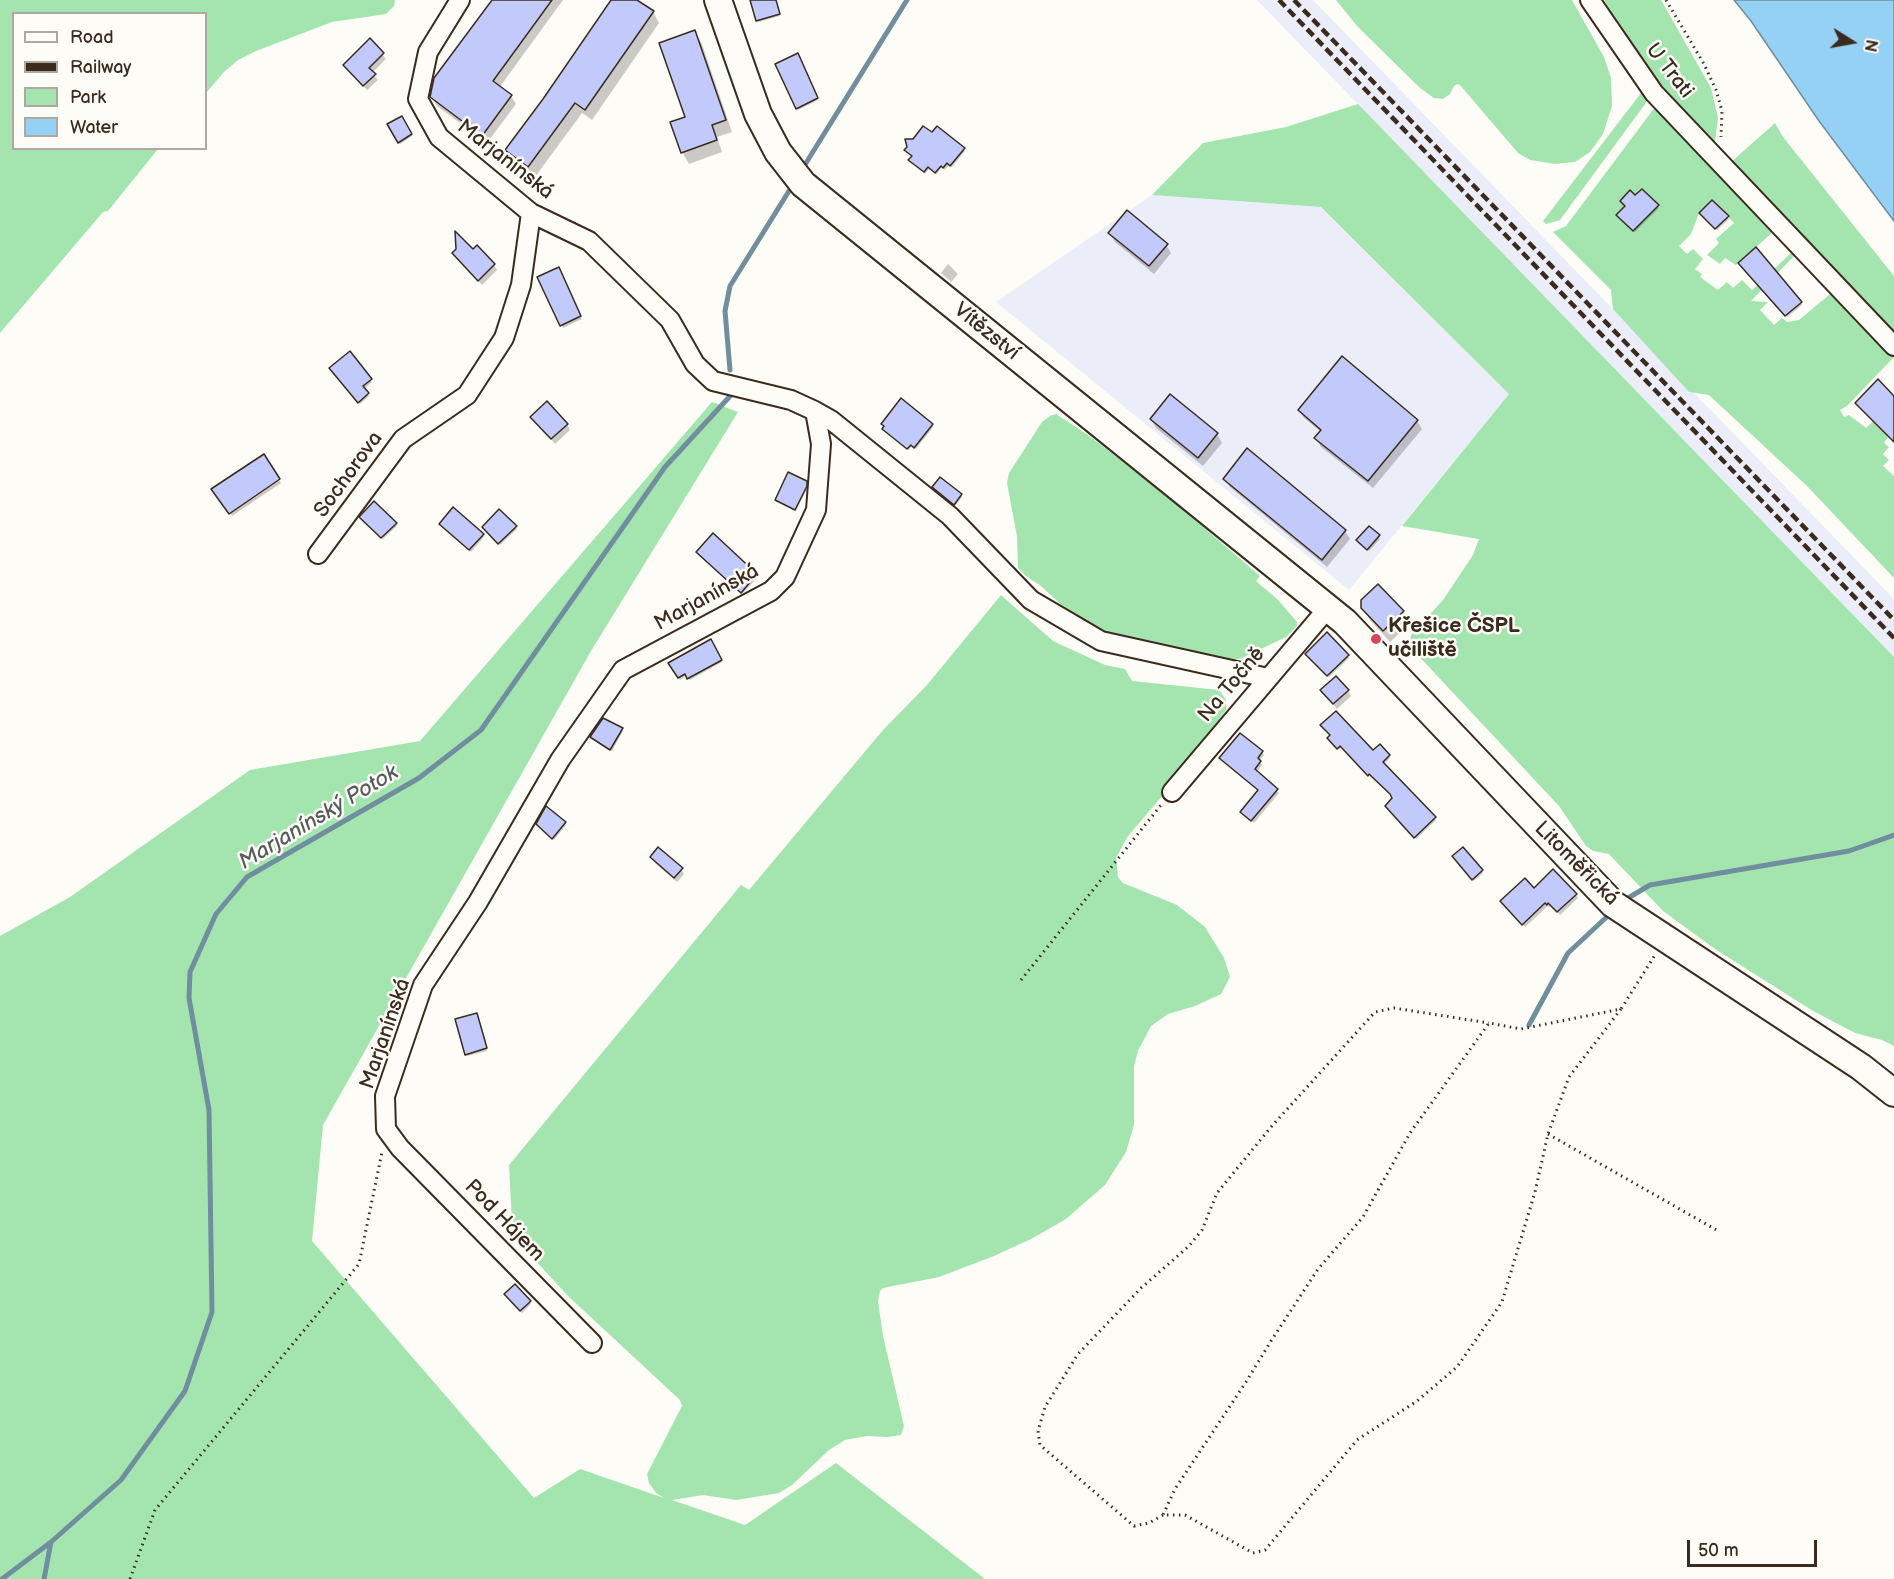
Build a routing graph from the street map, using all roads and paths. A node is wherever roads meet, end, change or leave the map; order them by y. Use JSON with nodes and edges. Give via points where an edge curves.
{"nodes":[{"id":1,"x":460,"y":0,"type":"edge"},
{"id":2,"x":718,"y":0,"type":"edge"},
{"id":3,"x":1590,"y":0,"type":"edge"},
{"id":4,"x":1666,"y":0,"type":"edge"},
{"id":5,"x":1720,"y":164,"type":"junction"},
{"id":6,"x":531,"y":213,"type":"junction"},
{"id":7,"x":1894,"y":346,"type":"edge"},
{"id":8,"x":816,"y":411,"type":"junction"},
{"id":9,"x":318,"y":554,"type":"dead end"},
{"id":10,"x":1328,"y":608,"type":"junction"},
{"id":11,"x":1268,"y":678,"type":"junction"},
{"id":12,"x":1172,"y":792,"type":"joint"},
{"id":13,"x":1666,"y":939,"type":"junction"},
{"id":14,"x":1021,"y":980,"type":"dead end"},
{"id":15,"x":1621,"y":1009,"type":"junction"},
{"id":16,"x":1489,"y":1023,"type":"junction"},
{"id":17,"x":1894,"y":1093,"type":"edge"},
{"id":18,"x":386,"y":1129,"type":"junction"},
{"id":19,"x":1548,"y":1134,"type":"junction"},
{"id":20,"x":1720,"y":1232,"type":"dead end"},
{"id":21,"x":591,"y":1343,"type":"dead end"},
{"id":22,"x":1163,"y":1515,"type":"junction"},
{"id":23,"x":130,"y":1579,"type":"edge"}],
"edges":[{"from":1,"to":6,"type":"street","name":"Marjanínská","via":[[428,52],[418,99],[439,137]]},
{"from":2,"to":10,"type":"main road","name":"Vítězství","via":[[758,114],[778,152],[803,184]]},
{"from":3,"to":5,"type":"street","name":"U Trati","via":[[1654,93]]},
{"from":4,"to":5,"type":"path","via":[[1716,90],[1722,111]]},
{"from":5,"to":7,"type":"street","name":"U Trati"},
{"from":6,"to":8,"type":"street","name":"Marjanínská","via":[[589,241],[670,320],[695,364],[713,381],[791,400]]},
{"from":6,"to":9,"type":"street","name":"Sochorova","via":[[522,285],[504,338],[467,395],[403,439]]},
{"from":8,"to":11,"type":"street","via":[[950,516],[1031,600],[1071,624],[1101,641]]},
{"from":8,"to":18,"type":"street","name":"Marjanínská","via":[[821,444],[816,510],[785,577],[771,591],[623,670],[560,760],[478,902],[423,985],[385,1096]]},
{"from":10,"to":11,"type":"street","name":"Na Točně"},
{"from":10,"to":13,"type":"main road","name":"Litoměřická","via":[[1620,909]]},
{"from":11,"to":12,"type":"street","name":"Na Točně"},
{"from":12,"to":14,"type":"path"},
{"from":13,"to":15,"type":"path"},
{"from":13,"to":17,"type":"main road","name":"Litoměřická","via":[[1861,1067]]},
{"from":15,"to":16,"type":"path","via":[[1521,1029]]},
{"from":15,"to":19,"type":"path","via":[[1569,1077]]},
{"from":16,"to":22,"type":"path","via":[[1410,1133],[1363,1217],[1318,1269]]},
{"from":16,"to":22,"type":"path","via":[[1394,1008],[1375,1012],[1217,1193],[1202,1230],[1189,1246],[1141,1288],[1078,1354],[1045,1407],[1038,1431],[1040,1445],[1134,1526]]},
{"from":18,"to":21,"type":"street","name":"Pod Hájem","via":[[400,1148]]},
{"from":18,"to":23,"type":"path","via":[[359,1264],[155,1510]]},
{"from":19,"to":20,"type":"path"},
{"from":19,"to":22,"type":"path","via":[[1502,1302],[1457,1367],[1417,1401],[1357,1440],[1265,1550],[1253,1553],[1185,1515]]}]}
